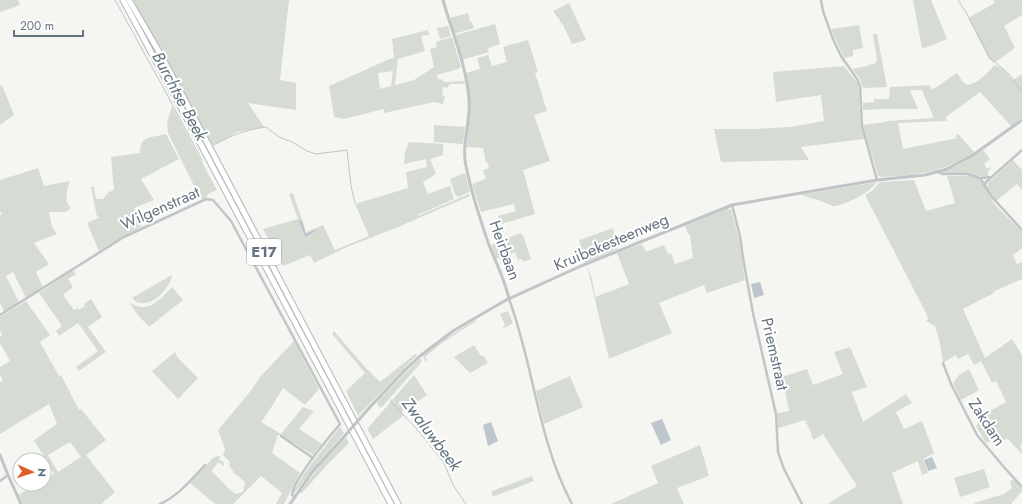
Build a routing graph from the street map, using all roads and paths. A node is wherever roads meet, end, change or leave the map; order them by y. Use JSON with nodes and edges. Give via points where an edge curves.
{"nodes":[{"id":1,"x":123,"y":0,"type":"edge"},
{"id":2,"x":129,"y":0,"type":"edge"},
{"id":3,"x":443,"y":0,"type":"edge"},
{"id":4,"x":821,"y":0,"type":"edge"},
{"id":5,"x":1022,"y":120,"type":"edge"},
{"id":6,"x":1022,"y":150,"type":"edge"},
{"id":7,"x":938,"y":172,"type":"junction"},
{"id":8,"x":992,"y":177,"type":"junction"},
{"id":9,"x":980,"y":178,"type":"junction"},
{"id":10,"x":878,"y":180,"type":"junction"},
{"id":11,"x":985,"y":185,"type":"junction"},
{"id":12,"x":732,"y":205,"type":"junction"},
{"id":13,"x":1022,"y":230,"type":"edge"},
{"id":14,"x":509,"y":298,"type":"junction"},
{"id":15,"x":0,"y":315,"type":"edge"},
{"id":16,"x":943,"y":363,"type":"dead end"},
{"id":17,"x":281,"y":436,"type":"dead end"},
{"id":18,"x":0,"y":455,"type":"edge"},
{"id":19,"x":313,"y":458,"type":"junction"},
{"id":20,"x":205,"y":465,"type":"dead end"},
{"id":21,"x":8,"y":475,"type":"junction"},
{"id":22,"x":0,"y":481,"type":"edge"},
{"id":23,"x":1022,"y":487,"type":"edge"},
{"id":24,"x":294,"y":497,"type":"junction"},
{"id":25,"x":22,"y":504,"type":"edge"},
{"id":26,"x":160,"y":504,"type":"edge"},
{"id":27,"x":290,"y":504,"type":"edge"},
{"id":28,"x":391,"y":504,"type":"edge"},
{"id":29,"x":398,"y":504,"type":"edge"},
{"id":30,"x":572,"y":504,"type":"edge"},
{"id":31,"x":802,"y":504,"type":"edge"}],
"edges":[{"from":1,"to":28,"type":"highway","number":"E17"},
{"from":2,"to":29,"type":"highway","number":"E17"},
{"from":3,"to":14,"type":"street","name":"Heirbaan","via":[[469,94],[464,154],[466,166],[482,224]]},
{"from":4,"to":10,"type":"street","via":[[833,39],[860,86],[862,126]]},
{"from":5,"to":7,"type":"street","name":"Kruibekesteenweg","via":[[967,158]]},
{"from":6,"to":8,"type":"street"},
{"from":7,"to":9,"type":"street","name":"Kruibekesteenweg","via":[[967,174]]},
{"from":7,"to":10,"type":"street","name":"Kruibekesteenweg"},
{"from":8,"to":9,"type":"street","name":"Kruibekesteenweg"},
{"from":8,"to":11,"type":"street"},
{"from":9,"to":11,"type":"street"},
{"from":10,"to":12,"type":"street","name":"Kruibekesteenweg"},
{"from":11,"to":13,"type":"street","via":[[994,200]]},
{"from":12,"to":14,"type":"street","name":"Kruibekesteenweg"},
{"from":12,"to":31,"type":"street","name":"Priemstraat","via":[[776,414],[779,459]]},
{"from":14,"to":24,"type":"street","name":"Kruibekesteenweg","bridge":true,"via":[[453,331],[405,370],[313,470]]},
{"from":14,"to":30,"type":"street","name":"Heirbaan","via":[[552,456],[561,484]]},
{"from":15,"to":19,"type":"street","name":"Wilgenstraat","via":[[124,237],[206,199],[213,200],[231,222],[340,424]]},
{"from":16,"to":23,"type":"street","name":"Zakdam","via":[[978,435]]},
{"from":17,"to":19,"type":"street"},
{"from":18,"to":21,"type":"street"},
{"from":19,"to":24,"type":"street","via":[[292,491]]},
{"from":20,"to":26,"type":"street","via":[[176,495]]},
{"from":21,"to":22,"type":"street"},
{"from":21,"to":25,"type":"street"},
{"from":24,"to":27,"type":"street","name":"Kruibekesteenweg"}]}
